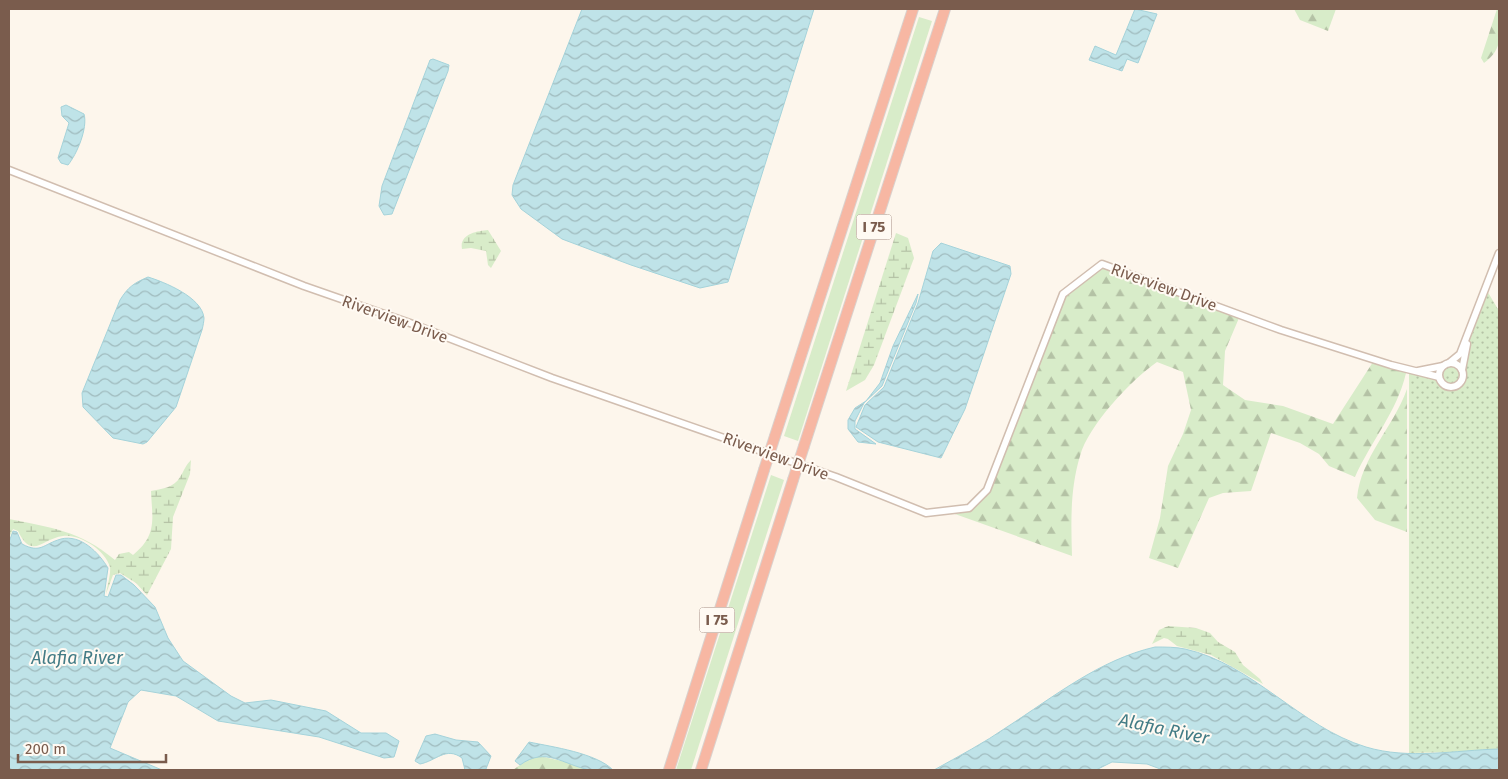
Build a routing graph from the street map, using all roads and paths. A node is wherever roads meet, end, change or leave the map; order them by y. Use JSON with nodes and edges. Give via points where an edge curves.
{"nodes":[{"id":1,"x":913,"y":9,"type":"edge"},
{"id":2,"x":945,"y":9,"type":"edge"},
{"id":3,"x":9,"y":170,"type":"edge"},
{"id":4,"x":1499,"y":253,"type":"edge"},
{"id":5,"x":1468,"y":334,"type":"junction"},
{"id":6,"x":1446,"y":364,"type":"junction"},
{"id":7,"x":1462,"y":370,"type":"junction"},
{"id":8,"x":1415,"y":372,"type":"junction"},
{"id":9,"x":1439,"y":377,"type":"junction"},
{"id":10,"x":669,"y":770,"type":"edge"},
{"id":11,"x":701,"y":770,"type":"edge"}],
"edges":[{"from":1,"to":10,"type":"highway","number":"I 75","bridge":true},
{"from":2,"to":11,"type":"highway","number":"I 75","bridge":true},
{"from":3,"to":8,"type":"street","name":"Riverview Drive","via":[[304,286],[552,378],[836,477],[926,513],[969,508],[987,490],[1063,294],[1102,264],[1281,330]]},
{"from":4,"to":5,"type":"street","name":"Riverview Drive"},
{"from":5,"to":6,"type":"street","name":"Riverview Drive","via":[[1460,354]]},
{"from":5,"to":7,"type":"street","name":"Riverview Drive"},
{"from":6,"to":7,"type":"street","via":[[1457,364]]},
{"from":6,"to":8,"type":"street","name":"Riverview Drive"},
{"from":6,"to":9,"type":"street","name":"Riverview Drive"},
{"from":7,"to":9,"type":"street","name":"Riverview Drive","via":[[1462,381],[1456,386],[1446,386]]},
{"from":8,"to":9,"type":"street","name":"Riverview Drive"}]}
